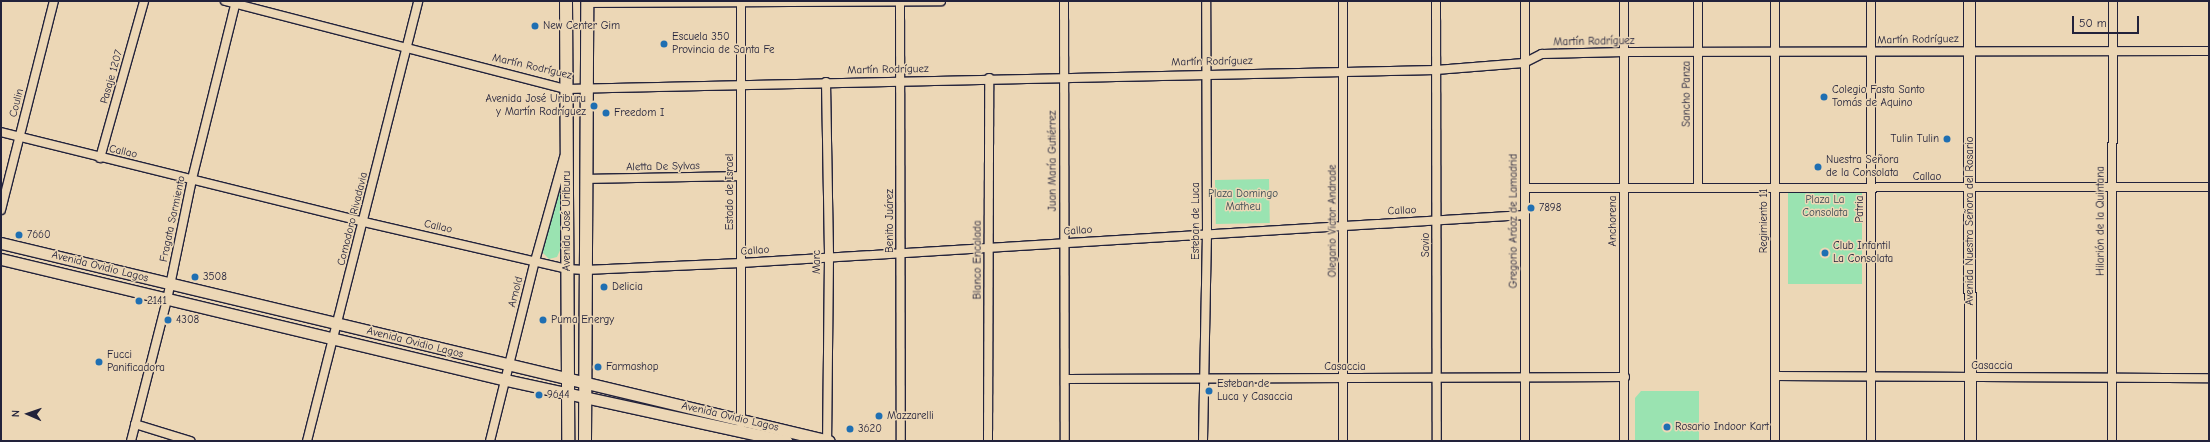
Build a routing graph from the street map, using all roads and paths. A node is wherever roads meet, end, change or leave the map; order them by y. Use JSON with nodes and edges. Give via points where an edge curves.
{"nodes":[{"id":1,"x":54,"y":1,"type":"edge"},
{"id":2,"x":144,"y":1,"type":"edge"},
{"id":3,"x":225,"y":1,"type":"edge"},
{"id":4,"x":418,"y":1,"type":"edge"},
{"id":5,"x":566,"y":1,"type":"edge"},
{"id":6,"x":900,"y":1,"type":"edge"},
{"id":7,"x":941,"y":1,"type":"edge"},
{"id":8,"x":1064,"y":1,"type":"edge"},
{"id":9,"x":1206,"y":1,"type":"edge"},
{"id":10,"x":1343,"y":1,"type":"edge"},
{"id":11,"x":1436,"y":1,"type":"edge"},
{"id":12,"x":1525,"y":1,"type":"edge"},
{"id":13,"x":1624,"y":1,"type":"edge"},
{"id":14,"x":1698,"y":1,"type":"edge"},
{"id":15,"x":1775,"y":1,"type":"edge"},
{"id":16,"x":1871,"y":1,"type":"edge"},
{"id":17,"x":1969,"y":1,"type":"edge"},
{"id":18,"x":2113,"y":1,"type":"edge"},
{"id":19,"x":236,"y":2,"type":"edge"},
{"id":20,"x":587,"y":2,"type":"edge"},
{"id":21,"x":742,"y":2,"type":"edge"},
{"id":22,"x":406,"y":48,"type":"junction"},
{"id":23,"x":1969,"y":50,"type":"junction"},
{"id":24,"x":1871,"y":51,"type":"junction"},
{"id":25,"x":2209,"y":51,"type":"edge"},
{"id":26,"x":1624,"y":52,"type":"junction"},
{"id":27,"x":1775,"y":52,"type":"junction"},
{"id":28,"x":2112,"y":52,"type":"junction"},
{"id":29,"x":1698,"y":53,"type":"junction"},
{"id":30,"x":1524,"y":63,"type":"junction"},
{"id":31,"x":1436,"y":70,"type":"junction"},
{"id":32,"x":1344,"y":71,"type":"junction"},
{"id":33,"x":1206,"y":73,"type":"junction"},
{"id":34,"x":1064,"y":76,"type":"junction"},
{"id":35,"x":989,"y":78,"type":"junction"},
{"id":36,"x":900,"y":80,"type":"junction"},
{"id":37,"x":826,"y":82,"type":"junction"},
{"id":38,"x":741,"y":84,"type":"junction"},
{"id":39,"x":586,"y":88,"type":"junction"},
{"id":40,"x":566,"y":89,"type":"junction"},
{"id":41,"x":1,"y":132,"type":"edge"},
{"id":42,"x":20,"y":137,"type":"junction"},
{"id":43,"x":566,"y":149,"type":"junction"},
{"id":44,"x":100,"y":158,"type":"junction"},
{"id":45,"x":741,"y":176,"type":"junction"},
{"id":46,"x":192,"y":179,"type":"junction"},
{"id":47,"x":586,"y":179,"type":"junction"},
{"id":48,"x":2209,"y":187,"type":"edge"},
{"id":49,"x":1525,"y":188,"type":"junction"},
{"id":50,"x":1624,"y":188,"type":"junction"},
{"id":51,"x":1698,"y":188,"type":"junction"},
{"id":52,"x":1775,"y":188,"type":"junction"},
{"id":53,"x":1871,"y":188,"type":"junction"},
{"id":54,"x":1970,"y":188,"type":"junction"},
{"id":55,"x":2112,"y":188,"type":"junction"},
{"id":56,"x":1,"y":210,"type":"edge"},
{"id":57,"x":1526,"y":215,"type":"junction"},
{"id":58,"x":1437,"y":220,"type":"junction"},
{"id":59,"x":364,"y":222,"type":"junction"},
{"id":60,"x":1345,"y":226,"type":"junction"},
{"id":61,"x":1207,"y":234,"type":"junction"},
{"id":62,"x":1,"y":243,"type":"edge"},
{"id":63,"x":1065,"y":243,"type":"junction"},
{"id":64,"x":989,"y":249,"type":"junction"},
{"id":65,"x":901,"y":253,"type":"junction"},
{"id":66,"x":829,"y":258,"type":"junction"},
{"id":67,"x":1,"y":259,"type":"edge"},
{"id":68,"x":535,"y":261,"type":"junction"},
{"id":69,"x":741,"y":263,"type":"junction"},
{"id":70,"x":567,"y":269,"type":"junction"},
{"id":71,"x":585,"y":270,"type":"junction"},
{"id":72,"x":170,"y":284,"type":"junction"},
{"id":73,"x":167,"y":300,"type":"junction"},
{"id":74,"x":338,"y":324,"type":"junction"},
{"id":75,"x":333,"y":340,"type":"junction"},
{"id":76,"x":509,"y":365,"type":"junction"},
{"id":77,"x":1775,"y":376,"type":"junction"},
{"id":78,"x":1870,"y":376,"type":"junction"},
{"id":79,"x":1625,"y":377,"type":"junction"},
{"id":80,"x":1970,"y":377,"type":"junction"},
{"id":81,"x":1343,"y":378,"type":"junction"},
{"id":82,"x":1437,"y":378,"type":"junction"},
{"id":83,"x":1525,"y":378,"type":"junction"},
{"id":84,"x":2112,"y":378,"type":"junction"},
{"id":85,"x":2209,"y":378,"type":"edge"},
{"id":86,"x":1065,"y":379,"type":"junction"},
{"id":87,"x":1204,"y":379,"type":"junction"},
{"id":88,"x":506,"y":380,"type":"junction"},
{"id":89,"x":568,"y":380,"type":"junction"},
{"id":90,"x":585,"y":383,"type":"junction"},
{"id":91,"x":568,"y":394,"type":"junction"},
{"id":92,"x":585,"y":398,"type":"junction"},
{"id":93,"x":135,"y":424,"type":"junction"},
{"id":94,"x":741,"y":425,"type":"junction"},
{"id":95,"x":131,"y":441,"type":"edge"},
{"id":96,"x":190,"y":441,"type":"edge"},
{"id":97,"x":307,"y":441,"type":"edge"},
{"id":98,"x":490,"y":441,"type":"edge"},
{"id":99,"x":568,"y":441,"type":"edge"},
{"id":100,"x":585,"y":441,"type":"edge"},
{"id":101,"x":786,"y":441,"type":"edge"},
{"id":102,"x":828,"y":441,"type":"edge"},
{"id":103,"x":902,"y":441,"type":"edge"},
{"id":104,"x":988,"y":441,"type":"edge"},
{"id":105,"x":1065,"y":441,"type":"edge"},
{"id":106,"x":1203,"y":441,"type":"edge"},
{"id":107,"x":1343,"y":441,"type":"edge"},
{"id":108,"x":1437,"y":441,"type":"edge"},
{"id":109,"x":1525,"y":441,"type":"edge"},
{"id":110,"x":1624,"y":441,"type":"edge"},
{"id":111,"x":1775,"y":441,"type":"edge"},
{"id":112,"x":1870,"y":441,"type":"edge"},
{"id":113,"x":1970,"y":441,"type":"edge"},
{"id":114,"x":2112,"y":441,"type":"edge"}],
"edges":[{"from":1,"to":42,"type":"street","name":"Coulin"},
{"from":2,"to":44,"type":"street","name":"Pasaje 1207"},
{"from":3,"to":19,"type":"street","name":"Martín Rodríguez"},
{"from":4,"to":22,"type":"street","name":"Comodoro Rivadavia"},
{"from":5,"to":40,"type":"main road","name":"Avenida José Uriburu"},
{"from":6,"to":7,"type":"street"},
{"from":6,"to":21,"type":"street"},
{"from":6,"to":36,"type":"street","name":"Benito Juárez"},
{"from":8,"to":34,"type":"street","name":"Juan María Gutiérrez"},
{"from":9,"to":33,"type":"street","name":"Esteban de Luca"},
{"from":10,"to":32,"type":"street","name":"Olegario Victor Andrade"},
{"from":11,"to":31,"type":"street","name":"Savio"},
{"from":12,"to":30,"type":"street","name":"Gregorio Aráoz de Lamadrid"},
{"from":13,"to":26,"type":"street","name":"Anchorena"},
{"from":14,"to":29,"type":"street","name":"Sancho Panza"},
{"from":15,"to":27,"type":"street","name":"Regimiento 11"},
{"from":16,"to":24,"type":"street","name":"Patria"},
{"from":17,"to":23,"type":"main road","name":"Avenida Nuestra Señora del Rosario"},
{"from":18,"to":28,"type":"street","name":"Hilarión de la Quintana"},
{"from":19,"to":22,"type":"street","name":"Martín Rodríguez"},
{"from":19,"to":46,"type":"street","name":"Fragata Sarmiento"},
{"from":20,"to":21,"type":"street"},
{"from":20,"to":39,"type":"main road","name":"Avenida José Uriburu"},
{"from":21,"to":38,"type":"street","name":"Estado de Israel"},
{"from":22,"to":40,"type":"street","name":"Martín Rodríguez"},
{"from":22,"to":59,"type":"street","name":"Comodoro Rivadavia"},
{"from":23,"to":24,"type":"street","name":"Martín Rodríguez"},
{"from":23,"to":28,"type":"street","name":"Martín Rodríguez"},
{"from":23,"to":54,"type":"main road","name":"Avenida Nuestra Señora del Rosario"},
{"from":24,"to":27,"type":"street","name":"Martín Rodríguez"},
{"from":24,"to":53,"type":"street","name":"Patria"},
{"from":25,"to":28,"type":"street","name":"Martín Rodríguez"},
{"from":26,"to":29,"type":"street","name":"Martín Rodríguez"},
{"from":26,"to":30,"type":"street","name":"Martín Rodríguez","via":[[1542,54]]},
{"from":26,"to":50,"type":"street","name":"Anchorena"},
{"from":27,"to":29,"type":"street","name":"Martín Rodríguez"},
{"from":27,"to":52,"type":"street","name":"Regimiento 11"},
{"from":28,"to":55,"type":"street","name":"Hilarión de la Quintana"},
{"from":29,"to":51,"type":"street","name":"Sancho Panza"},
{"from":30,"to":31,"type":"street","name":"Martín Rodríguez"},
{"from":30,"to":49,"type":"street","name":"Gregorio Aráoz de Lamadrid"},
{"from":31,"to":32,"type":"street","name":"Martín Rodríguez"},
{"from":31,"to":58,"type":"street","name":"Savio"},
{"from":32,"to":33,"type":"street","name":"Martín Rodríguez"},
{"from":32,"to":60,"type":"street","name":"Olegario Victor Andrade"},
{"from":33,"to":34,"type":"street","name":"Martín Rodríguez"},
{"from":33,"to":61,"type":"street","name":"Esteban de Luca"},
{"from":34,"to":35,"type":"street","name":"Martín Rodríguez"},
{"from":34,"to":63,"type":"street","name":"Juan María Gutiérrez"},
{"from":35,"to":36,"type":"street","name":"Martín Rodríguez"},
{"from":35,"to":64,"type":"street","name":"Blanco Encalada"},
{"from":36,"to":37,"type":"street","name":"Martín Rodríguez"},
{"from":36,"to":65,"type":"street","name":"Benito Juárez"},
{"from":37,"to":38,"type":"street","name":"Martín Rodríguez"},
{"from":37,"to":66,"type":"street","name":"Marc"},
{"from":38,"to":39,"type":"street","name":"Martín Rodríguez"},
{"from":38,"to":45,"type":"street","name":"Estado de Israel"},
{"from":39,"to":40,"type":"street","name":"Martín Rodríguez"},
{"from":39,"to":47,"type":"main road","name":"Avenida José Uriburu"},
{"from":40,"to":43,"type":"main road","name":"Avenida José Uriburu"},
{"from":41,"to":42,"type":"street","name":"Callao"},
{"from":42,"to":44,"type":"street","name":"Callao"},
{"from":42,"to":56,"type":"street","name":"Coulin"},
{"from":43,"to":68,"type":"street","name":"Arnold"},
{"from":43,"to":70,"type":"main road","name":"Avenida José Uriburu"},
{"from":44,"to":46,"type":"street","name":"Callao"},
{"from":45,"to":47,"type":"street","name":"Aletta De Sylvas"},
{"from":45,"to":69,"type":"street","name":"Estado de Israel"},
{"from":46,"to":59,"type":"street","name":"Callao"},
{"from":46,"to":72,"type":"street","name":"Fragata Sarmiento"},
{"from":47,"to":71,"type":"main road","name":"Avenida José Uriburu"},
{"from":48,"to":55,"type":"street","name":"Callao"},
{"from":49,"to":50,"type":"street","name":"Callao"},
{"from":49,"to":57,"type":"street","name":"Gregorio Aráoz de Lamadrid"},
{"from":50,"to":51,"type":"street","name":"Callao"},
{"from":50,"to":79,"type":"street","name":"Anchorena"},
{"from":51,"to":52,"type":"street","name":"Callao"},
{"from":52,"to":53,"type":"street","name":"Callao"},
{"from":52,"to":77,"type":"street","name":"Regimiento 11"},
{"from":53,"to":54,"type":"street","name":"Callao"},
{"from":53,"to":78,"type":"street","name":"Patria"},
{"from":54,"to":55,"type":"street","name":"Callao"},
{"from":54,"to":80,"type":"main road","name":"Avenida Nuestra Señora del Rosario"},
{"from":55,"to":84,"type":"street","name":"Hilarión de la Quintana"},
{"from":57,"to":58,"type":"street","name":"Callao"},
{"from":57,"to":83,"type":"street","name":"Gregorio Aráoz de Lamadrid"},
{"from":58,"to":60,"type":"street","name":"Callao"},
{"from":58,"to":82,"type":"street","name":"Savio"},
{"from":59,"to":68,"type":"street","name":"Callao"},
{"from":59,"to":74,"type":"street","name":"Comodoro Rivadavia"},
{"from":60,"to":61,"type":"street","name":"Callao"},
{"from":60,"to":81,"type":"street","name":"Olegario Victor Andrade"},
{"from":61,"to":63,"type":"street","name":"Callao"},
{"from":61,"to":87,"type":"street","name":"Esteban de Luca"},
{"from":62,"to":72,"type":"main road","name":"Avenida Ovidio Lagos"},
{"from":63,"to":64,"type":"street","name":"Callao"},
{"from":63,"to":86,"type":"street","name":"Juan María Gutiérrez"},
{"from":64,"to":65,"type":"street","name":"Callao"},
{"from":64,"to":104,"type":"street","name":"Blanco Encalada"},
{"from":65,"to":66,"type":"street","name":"Callao"},
{"from":65,"to":103,"type":"street","name":"Benito Juárez"},
{"from":66,"to":69,"type":"street","name":"Callao"},
{"from":66,"to":102,"type":"street","name":"Marc"},
{"from":67,"to":73,"type":"main road","name":"Avenida Ovidio Lagos"},
{"from":68,"to":70,"type":"street","name":"Callao"},
{"from":68,"to":76,"type":"street","name":"Arnold"},
{"from":69,"to":71,"type":"street","name":"Callao"},
{"from":69,"to":94,"type":"street","name":"Estado de Israel"},
{"from":70,"to":71,"type":"street","name":"Callao"},
{"from":70,"to":89,"type":"main road","name":"Avenida José Uriburu"},
{"from":71,"to":90,"type":"main road","name":"Avenida José Uriburu"},
{"from":72,"to":73,"type":"street","name":"Fragata Sarmiento"},
{"from":72,"to":74,"type":"main road","name":"Avenida Ovidio Lagos"},
{"from":73,"to":75,"type":"main road","name":"Avenida Ovidio Lagos"},
{"from":73,"to":93,"type":"street","name":"Fragata Sarmiento"},
{"from":74,"to":75,"type":"street","name":"Comodoro Rivadavia"},
{"from":74,"to":76,"type":"main road","name":"Avenida Ovidio Lagos"},
{"from":75,"to":88,"type":"main road","name":"Avenida Ovidio Lagos"},
{"from":75,"to":97,"type":"street","name":"Comodoro Rivadavia"},
{"from":76,"to":88,"type":"street","name":"Arnold"},
{"from":76,"to":89,"type":"main road","name":"Avenida Ovidio Lagos"},
{"from":77,"to":78,"type":"street","name":"Casaccia"},
{"from":77,"to":111,"type":"street","name":"Regimiento 11"},
{"from":78,"to":80,"type":"street","name":"Casaccia"},
{"from":78,"to":112,"type":"street","name":"Patria"},
{"from":79,"to":83,"type":"street","name":"Casaccia"},
{"from":79,"to":110,"type":"street","name":"Anchorena"},
{"from":80,"to":84,"type":"street","name":"Casaccia"},
{"from":80,"to":113,"type":"main road","name":"Avenida Nuestra Señora del Rosario"},
{"from":81,"to":82,"type":"street","name":"Casaccia"},
{"from":81,"to":87,"type":"street","name":"Casaccia"},
{"from":81,"to":107,"type":"street","name":"Olegario Victor Andrade"},
{"from":82,"to":83,"type":"street","name":"Casaccia"},
{"from":82,"to":108,"type":"street","name":"Savio"},
{"from":83,"to":109,"type":"street","name":"Gregorio Aráoz de Lamadrid"},
{"from":84,"to":85,"type":"street","name":"Casaccia"},
{"from":84,"to":114,"type":"street","name":"Hilarión de la Quintana"},
{"from":86,"to":87,"type":"street","name":"Casaccia"},
{"from":86,"to":105,"type":"street","name":"Juan María Gutiérrez"},
{"from":87,"to":106,"type":"street","name":"Esteban de Luca"},
{"from":88,"to":91,"type":"main road","name":"Avenida Ovidio Lagos"},
{"from":88,"to":98,"type":"street","name":"Arnold"},
{"from":89,"to":90,"type":"main road","name":"Avenida Ovidio Lagos"},
{"from":89,"to":91,"type":"main road","name":"Avenida José Uriburu"},
{"from":90,"to":92,"type":"main road","name":"Avenida José Uriburu"},
{"from":90,"to":94,"type":"main road","name":"Avenida Ovidio Lagos"},
{"from":91,"to":92,"type":"main road","name":"Avenida Ovidio Lagos"},
{"from":91,"to":99,"type":"main road","name":"Avenida José Uriburu"},
{"from":92,"to":94,"type":"main road","name":"Avenida Ovidio Lagos"},
{"from":92,"to":100,"type":"main road","name":"Avenida José Uriburu"},
{"from":93,"to":95,"type":"street","name":"Fragata Sarmiento"},
{"from":93,"to":96,"type":"street"},
{"from":94,"to":101,"type":"main road","name":"Avenida Ovidio Lagos"},
{"from":94,"to":102,"type":"main road","name":"Avenida Ovidio Lagos"}]}
